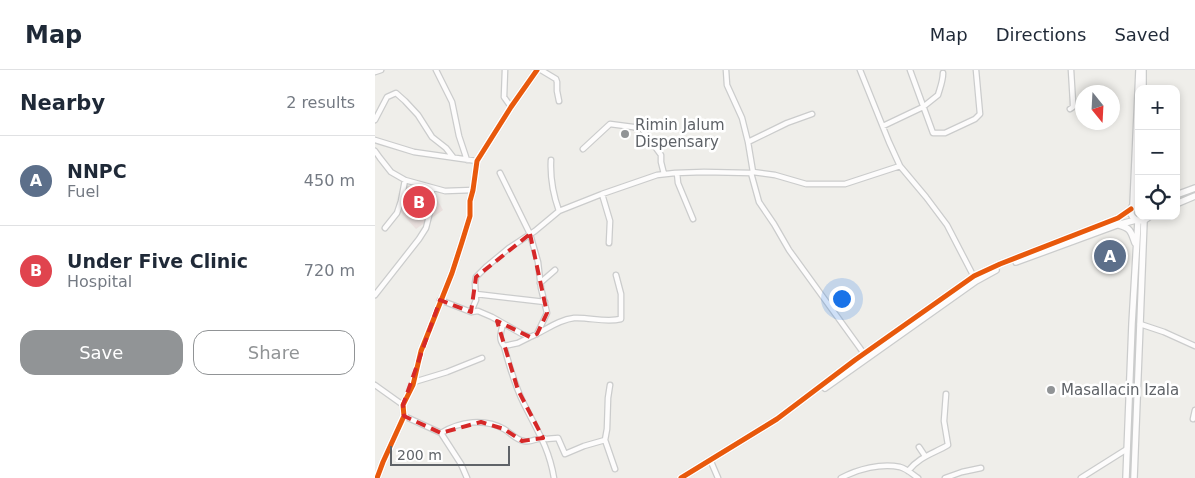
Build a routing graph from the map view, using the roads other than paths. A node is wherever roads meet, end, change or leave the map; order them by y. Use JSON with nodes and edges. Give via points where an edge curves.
{"nodes":[{"id":1,"x":381,"y":70,"type":"edge"},
{"id":2,"x":436,"y":70,"type":"edge"},
{"id":3,"x":505,"y":70,"type":"edge"},
{"id":4,"x":537,"y":70,"type":"edge"},
{"id":5,"x":541,"y":70,"type":"edge"},
{"id":6,"x":726,"y":70,"type":"edge"},
{"id":7,"x":860,"y":70,"type":"edge"},
{"id":8,"x":910,"y":70,"type":"edge"},
{"id":9,"x":975,"y":70,"type":"edge"},
{"id":10,"x":1071,"y":70,"type":"edge"},
{"id":11,"x":1141,"y":70,"type":"edge"},
{"id":12,"x":375,"y":72,"type":"edge"},
{"id":13,"x":943,"y":73,"type":"dead end"},
{"id":14,"x":1143,"y":85,"type":"edge"},
{"id":15,"x":559,"y":101,"type":"dead end"},
{"id":16,"x":511,"y":107,"type":"junction"},
{"id":17,"x":923,"y":107,"type":"junction"},
{"id":18,"x":1070,"y":109,"type":"dead end"},
{"id":19,"x":812,"y":114,"type":"dead end"},
{"id":20,"x":375,"y":120,"type":"edge"},
{"id":21,"x":883,"y":126,"type":"junction"},
{"id":22,"x":375,"y":140,"type":"edge"},
{"id":23,"x":748,"y":142,"type":"junction"},
{"id":24,"x":583,"y":149,"type":"dead end"},
{"id":25,"x":375,"y":150,"type":"edge"},
{"id":26,"x":453,"y":157,"type":"junction"},
{"id":27,"x":467,"y":160,"type":"junction"},
{"id":28,"x":551,"y":160,"type":"dead end"},
{"id":29,"x":477,"y":161,"type":"junction"},
{"id":30,"x":900,"y":166,"type":"junction"},
{"id":31,"x":500,"y":173,"type":"dead end"},
{"id":32,"x":677,"y":173,"type":"junction"},
{"id":33,"x":752,"y":173,"type":"junction"},
{"id":34,"x":664,"y":174,"type":"junction"},
{"id":35,"x":405,"y":180,"type":"junction"},
{"id":36,"x":432,"y":188,"type":"junction"},
{"id":37,"x":1195,"y":188,"type":"edge"},
{"id":38,"x":473,"y":190,"type":"junction"},
{"id":39,"x":602,"y":194,"type":"junction"},
{"id":40,"x":1180,"y":194,"type":"edge"},
{"id":41,"x":1195,"y":196,"type":"edge"},
{"id":42,"x":1180,"y":202,"type":"edge"},
{"id":43,"x":1134,"y":205,"type":"edge"},
{"id":44,"x":559,"y":212,"type":"junction"},
{"id":45,"x":1135,"y":216,"type":"edge"},
{"id":46,"x":693,"y":219,"type":"dead end"},
{"id":47,"x":1138,"y":220,"type":"edge"},
{"id":48,"x":1142,"y":220,"type":"edge"},
{"id":49,"x":1142,"y":220,"type":"edge"},
{"id":50,"x":1117,"y":225,"type":"junction"},
{"id":51,"x":385,"y":228,"type":"dead end"},
{"id":52,"x":530,"y":234,"type":"junction"},
{"id":53,"x":609,"y":243,"type":"dead end"},
{"id":54,"x":1136,"y":246,"type":"junction"},
{"id":55,"x":555,"y":270,"type":"dead end"},
{"id":56,"x":616,"y":275,"type":"dead end"},
{"id":57,"x":975,"y":278,"type":"junction"},
{"id":58,"x":540,"y":283,"type":"junction"},
{"id":59,"x":476,"y":294,"type":"junction"},
{"id":60,"x":375,"y":295,"type":"edge"},
{"id":61,"x":440,"y":300,"type":"junction"},
{"id":62,"x":545,"y":302,"type":"junction"},
{"id":63,"x":471,"y":312,"type":"junction"},
{"id":64,"x":503,"y":324,"type":"junction"},
{"id":65,"x":1140,"y":324,"type":"junction"},
{"id":66,"x":537,"y":334,"type":"junction"},
{"id":67,"x":530,"y":337,"type":"junction"},
{"id":68,"x":503,"y":346,"type":"junction"},
{"id":69,"x":1195,"y":346,"type":"edge"},
{"id":70,"x":866,"y":356,"type":"junction"},
{"id":71,"x":482,"y":358,"type":"dead end"},
{"id":72,"x":414,"y":382,"type":"junction"},
{"id":73,"x":375,"y":385,"type":"edge"},
{"id":74,"x":610,"y":385,"type":"dead end"},
{"id":75,"x":946,"y":394,"type":"dead end"},
{"id":76,"x":403,"y":405,"type":"junction"},
{"id":77,"x":1195,"y":410,"type":"edge"},
{"id":78,"x":404,"y":416,"type":"junction"},
{"id":79,"x":1193,"y":419,"type":"dead end"},
{"id":80,"x":441,"y":433,"type":"junction"},
{"id":81,"x":543,"y":438,"type":"junction"},
{"id":82,"x":605,"y":440,"type":"junction"},
{"id":83,"x":919,"y":447,"type":"dead end"},
{"id":84,"x":1127,"y":449,"type":"junction"},
{"id":85,"x":925,"y":456,"type":"junction"},
{"id":86,"x":712,"y":464,"type":"junction"},
{"id":87,"x":981,"y":468,"type":"dead end"},
{"id":88,"x":615,"y":469,"type":"dead end"},
{"id":89,"x":908,"y":470,"type":"junction"},
{"id":90,"x":852,"y":476,"type":"edge"},
{"id":91,"x":377,"y":478,"type":"edge"},
{"id":92,"x":467,"y":478,"type":"edge"},
{"id":93,"x":554,"y":478,"type":"edge"},
{"id":94,"x":681,"y":478,"type":"edge"},
{"id":95,"x":687,"y":478,"type":"edge"},
{"id":96,"x":718,"y":478,"type":"edge"},
{"id":97,"x":841,"y":478,"type":"edge"},
{"id":98,"x":918,"y":478,"type":"edge"},
{"id":99,"x":945,"y":478,"type":"edge"},
{"id":100,"x":1081,"y":478,"type":"edge"},
{"id":101,"x":1126,"y":478,"type":"edge"},
{"id":102,"x":1134,"y":478,"type":"edge"}],
"edges":[{"from":1,"to":12,"type":"street"},
{"from":2,"to":27,"type":"street","via":[[452,102]]},
{"from":3,"to":16,"type":"street","via":[[504,96]]},
{"from":4,"to":16,"type":"street"},
{"from":5,"to":15,"type":"street","via":[[556,79]]},
{"from":6,"to":23,"type":"street","via":[[727,85],[742,118]]},
{"from":7,"to":21,"type":"street"},
{"from":8,"to":17,"type":"street"},
{"from":9,"to":17,"type":"street","via":[[980,114],[975,119],[945,133],[933,133]]},
{"from":10,"to":18,"type":"street","via":[[1073,107]]},
{"from":11,"to":14,"type":"street"},
{"from":11,"to":43,"type":"street"},
{"from":13,"to":17,"type":"street","via":[[938,96]]},
{"from":16,"to":29,"type":"street"},
{"from":17,"to":21,"type":"street"},
{"from":19,"to":23,"type":"street"},
{"from":20,"to":26,"type":"street","via":[[387,97],[396,93]]},
{"from":21,"to":30,"type":"street"},
{"from":22,"to":26,"type":"street","via":[[414,152]]},
{"from":23,"to":33,"type":"street"},
{"from":24,"to":34,"type":"street","via":[[610,124],[642,129],[661,154]]},
{"from":25,"to":35,"type":"street","via":[[391,172]]},
{"from":26,"to":27,"type":"street"},
{"from":27,"to":29,"type":"street"},
{"from":28,"to":44,"type":"street","via":[[550,177]]},
{"from":29,"to":38,"type":"street"},
{"from":30,"to":33,"type":"street","via":[[845,184],[806,184],[775,175]]},
{"from":30,"to":57,"type":"street","via":[[947,225]]},
{"from":31,"to":52,"type":"street"},
{"from":32,"to":33,"type":"street"},
{"from":32,"to":34,"type":"street"},
{"from":32,"to":46,"type":"street"},
{"from":33,"to":70,"type":"street","via":[[759,202],[789,250]]},
{"from":34,"to":39,"type":"street"},
{"from":35,"to":36,"type":"street"},
{"from":35,"to":51,"type":"street","via":[[397,213]]},
{"from":36,"to":38,"type":"street"},
{"from":36,"to":60,"type":"street","via":[[426,228]]},
{"from":37,"to":40,"type":"street"},
{"from":38,"to":61,"type":"street","via":[[465,233]]},
{"from":39,"to":44,"type":"street"},
{"from":39,"to":53,"type":"street","via":[[609,222]]},
{"from":41,"to":42,"type":"street"},
{"from":43,"to":45,"type":"street","via":[[1131,215]]},
{"from":43,"to":57,"type":"street","via":[[1118,218],[1000,264]]},
{"from":44,"to":52,"type":"street"},
{"from":47,"to":50,"type":"street"},
{"from":48,"to":54,"type":"street"},
{"from":49,"to":65,"type":"street"},
{"from":50,"to":54,"type":"street","via":[[1130,230]]},
{"from":50,"to":57,"type":"street"},
{"from":52,"to":58,"type":"street"},
{"from":52,"to":59,"type":"street","via":[[476,277]]},
{"from":54,"to":84,"type":"street"},
{"from":55,"to":58,"type":"street"},
{"from":56,"to":66,"type":"street","via":[[621,294],[621,319],[572,318]]},
{"from":57,"to":70,"type":"street"},
{"from":58,"to":62,"type":"street"},
{"from":59,"to":62,"type":"street"},
{"from":59,"to":63,"type":"street"},
{"from":61,"to":63,"type":"street"},
{"from":61,"to":72,"type":"street","via":[[421,350]]},
{"from":62,"to":66,"type":"street","via":[[547,313]]},
{"from":63,"to":64,"type":"street","via":[[492,317]]},
{"from":64,"to":67,"type":"street"},
{"from":64,"to":68,"type":"street","via":[[500,337]]},
{"from":65,"to":69,"type":"street"},
{"from":65,"to":102,"type":"street"},
{"from":66,"to":67,"type":"street"},
{"from":67,"to":68,"type":"street"},
{"from":68,"to":81,"type":"street","via":[[523,402]]},
{"from":70,"to":86,"type":"street","via":[[779,422]]},
{"from":70,"to":94,"type":"street","via":[[777,420]]},
{"from":71,"to":72,"type":"street"},
{"from":72,"to":76,"type":"street"},
{"from":73,"to":76,"type":"street"},
{"from":74,"to":82,"type":"street"},
{"from":75,"to":85,"type":"street","via":[[944,421],[948,445]]},
{"from":76,"to":78,"type":"street"},
{"from":77,"to":79,"type":"street"},
{"from":78,"to":80,"type":"street"},
{"from":78,"to":91,"type":"street"},
{"from":80,"to":81,"type":"street","via":[[456,426],[481,422],[504,429],[522,441]]},
{"from":80,"to":92,"type":"street"},
{"from":81,"to":82,"type":"street","via":[[558,438],[565,454]]},
{"from":81,"to":93,"type":"street"},
{"from":82,"to":88,"type":"street"},
{"from":83,"to":85,"type":"street"},
{"from":84,"to":100,"type":"street"},
{"from":84,"to":101,"type":"street"},
{"from":85,"to":89,"type":"street"},
{"from":86,"to":95,"type":"street"},
{"from":86,"to":96,"type":"street"},
{"from":87,"to":99,"type":"street"},
{"from":89,"to":90,"type":"street","via":[[882,466]]},
{"from":89,"to":98,"type":"street"},
{"from":90,"to":97,"type":"street"}]}
